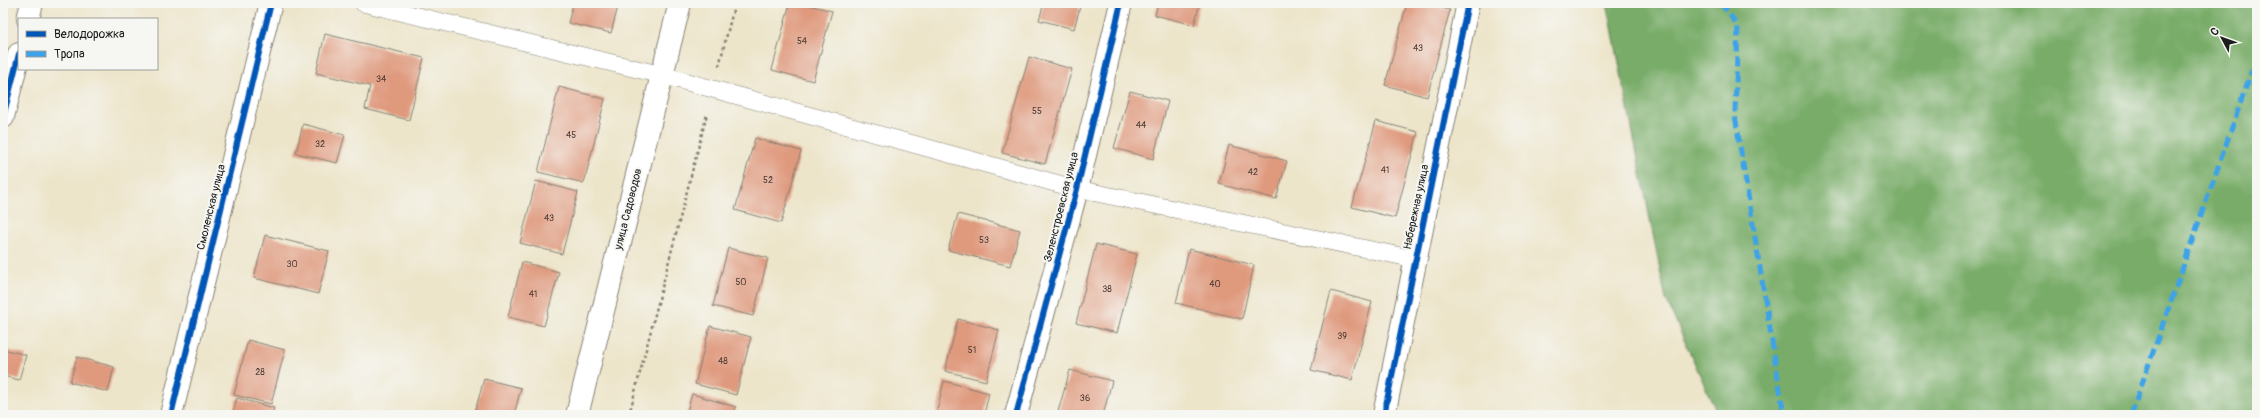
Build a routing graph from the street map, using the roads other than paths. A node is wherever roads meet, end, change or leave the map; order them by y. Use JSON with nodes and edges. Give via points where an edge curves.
{"nodes":[{"id":1,"x":32,"y":3,"type":"edge"},
{"id":2,"x":271,"y":3,"type":"edge"},
{"id":3,"x":362,"y":3,"type":"edge"},
{"id":4,"x":680,"y":3,"type":"edge"},
{"id":5,"x":1121,"y":3,"type":"edge"},
{"id":6,"x":1468,"y":3,"type":"edge"},
{"id":7,"x":28,"y":18,"type":"edge"},
{"id":8,"x":18,"y":58,"type":"edge"},
{"id":9,"x":662,"y":75,"type":"junction"},
{"id":10,"x":3,"y":116,"type":"edge"},
{"id":11,"x":1077,"y":189,"type":"junction"},
{"id":12,"x":1415,"y":259,"type":"junction"},
{"id":13,"x":171,"y":415,"type":"edge"},
{"id":14,"x":577,"y":415,"type":"edge"},
{"id":15,"x":1016,"y":415,"type":"edge"},
{"id":16,"x":1384,"y":415,"type":"edge"}],
"edges":[{"from":1,"to":7,"type":"street"},
{"from":2,"to":13,"type":"street","name":"Смоленская улица"},
{"from":3,"to":9,"type":"lane"},
{"from":4,"to":9,"type":"street","name":"улица Садоводов"},
{"from":5,"to":11,"type":"street","name":"Зеленстроевская улица"},
{"from":6,"to":12,"type":"street","name":"Набережная улица"},
{"from":8,"to":10,"type":"street"},
{"from":9,"to":11,"type":"lane"},
{"from":9,"to":14,"type":"street","name":"улица Садоводов"},
{"from":11,"to":12,"type":"lane"},
{"from":11,"to":15,"type":"street","name":"Зеленстроевская улица"},
{"from":12,"to":16,"type":"street","name":"Набережная улица"}]}
